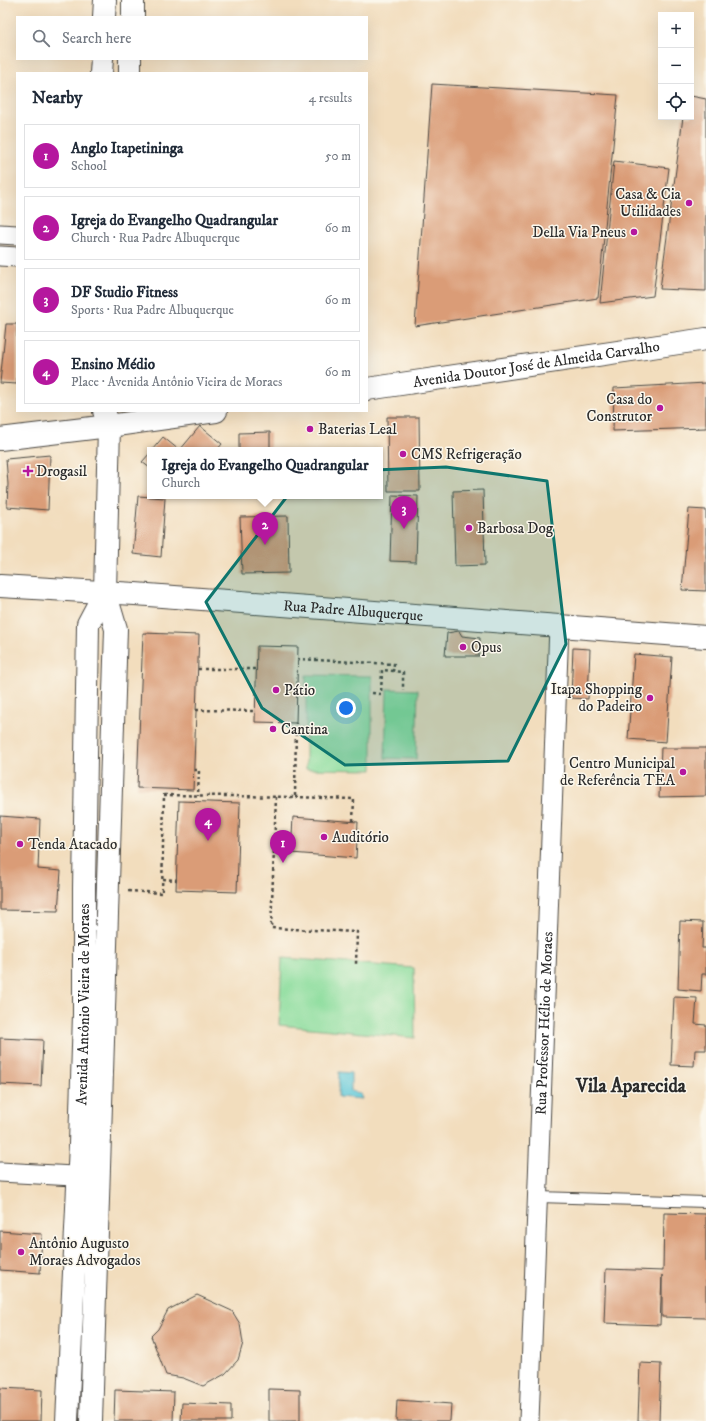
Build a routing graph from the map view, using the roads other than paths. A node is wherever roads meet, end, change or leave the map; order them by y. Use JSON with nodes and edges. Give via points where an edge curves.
{"nodes":[{"id":1,"x":105,"y":0,"type":"edge"},
{"id":2,"x":133,"y":0,"type":"edge"},
{"id":3,"x":104,"y":16,"type":"edge"},
{"id":4,"x":133,"y":16,"type":"edge"},
{"id":5,"x":102,"y":60,"type":"edge"},
{"id":6,"x":130,"y":60,"type":"edge"},
{"id":7,"x":101,"y":72,"type":"edge"},
{"id":8,"x":130,"y":72,"type":"edge"},
{"id":9,"x":0,"y":234,"type":"edge"},
{"id":10,"x":16,"y":235,"type":"edge"},
{"id":11,"x":0,"y":256,"type":"edge"},
{"id":12,"x":16,"y":257,"type":"edge"},
{"id":13,"x":706,"y":339,"type":"edge"},
{"id":14,"x":368,"y":389,"type":"edge"},
{"id":15,"x":195,"y":412,"type":"edge"},
{"id":16,"x":109,"y":416,"type":"edge"},
{"id":17,"x":0,"y":439,"type":"edge"},
{"id":18,"x":0,"y":586,"type":"edge"},
{"id":19,"x":105,"y":592,"type":"junction"},
{"id":20,"x":559,"y":626,"type":"junction"},
{"id":21,"x":706,"y":637,"type":"edge"},
{"id":22,"x":84,"y":889,"type":"junction"},
{"id":23,"x":108,"y":890,"type":"junction"},
{"id":24,"x":89,"y":1144,"type":"junction"},
{"id":25,"x":0,"y":1172,"type":"edge"},
{"id":26,"x":88,"y":1177,"type":"junction"},
{"id":27,"x":538,"y":1197,"type":"junction"},
{"id":28,"x":706,"y":1202,"type":"edge"},
{"id":29,"x":66,"y":1421,"type":"edge"},
{"id":30,"x":91,"y":1421,"type":"edge"},
{"id":31,"x":529,"y":1421,"type":"edge"}],
"edges":[{"from":1,"to":3,"type":"main road"},
{"from":2,"to":4,"type":"main road"},
{"from":5,"to":7,"type":"main road"},
{"from":6,"to":8,"type":"main road"},
{"from":9,"to":10,"type":"street"},
{"from":11,"to":12,"type":"street"},
{"from":13,"to":14,"type":"main road","name":"Avenida Doutor José de Almeida Carvalho"},
{"from":15,"to":16,"type":"main road"},
{"from":16,"to":17,"type":"main road"},
{"from":16,"to":19,"type":"main road","name":"Avenida Antônio Vieira de Moraes"},
{"from":18,"to":19,"type":"main road","name":"Rua Padre Albuquerque"},
{"from":19,"to":20,"type":"main road","name":"Rua Padre Albuquerque"},
{"from":19,"to":22,"type":"main road","name":"Avenida Antônio Vieira de Moraes","via":[[88,624]]},
{"from":19,"to":23,"type":"main road","name":"Avenida Antônio Vieira de Moraes","via":[[116,629]]},
{"from":20,"to":21,"type":"main road","name":"Rua Padre Albuquerque"},
{"from":20,"to":27,"type":"street","name":"Rua Professor Hélio de Moraes"},
{"from":22,"to":23,"type":"main road"},
{"from":22,"to":24,"type":"main road","name":"Avenida Antônio Vieira de Moraes","via":[[84,1014]]},
{"from":23,"to":24,"type":"main road","name":"Avenida Antônio Vieira de Moraes"},
{"from":24,"to":26,"type":"main road","name":"Avenida Antônio Vieira de Moraes"},
{"from":25,"to":26,"type":"street"},
{"from":26,"to":29,"type":"main road","name":"Avenida Antônio Vieira de Moraes"},
{"from":26,"to":30,"type":"main road","name":"Avenida Antônio Vieira de Moraes"},
{"from":27,"to":28,"type":"lane"},
{"from":27,"to":31,"type":"street","name":"Rua Professor Hélio de Moraes"}]}
